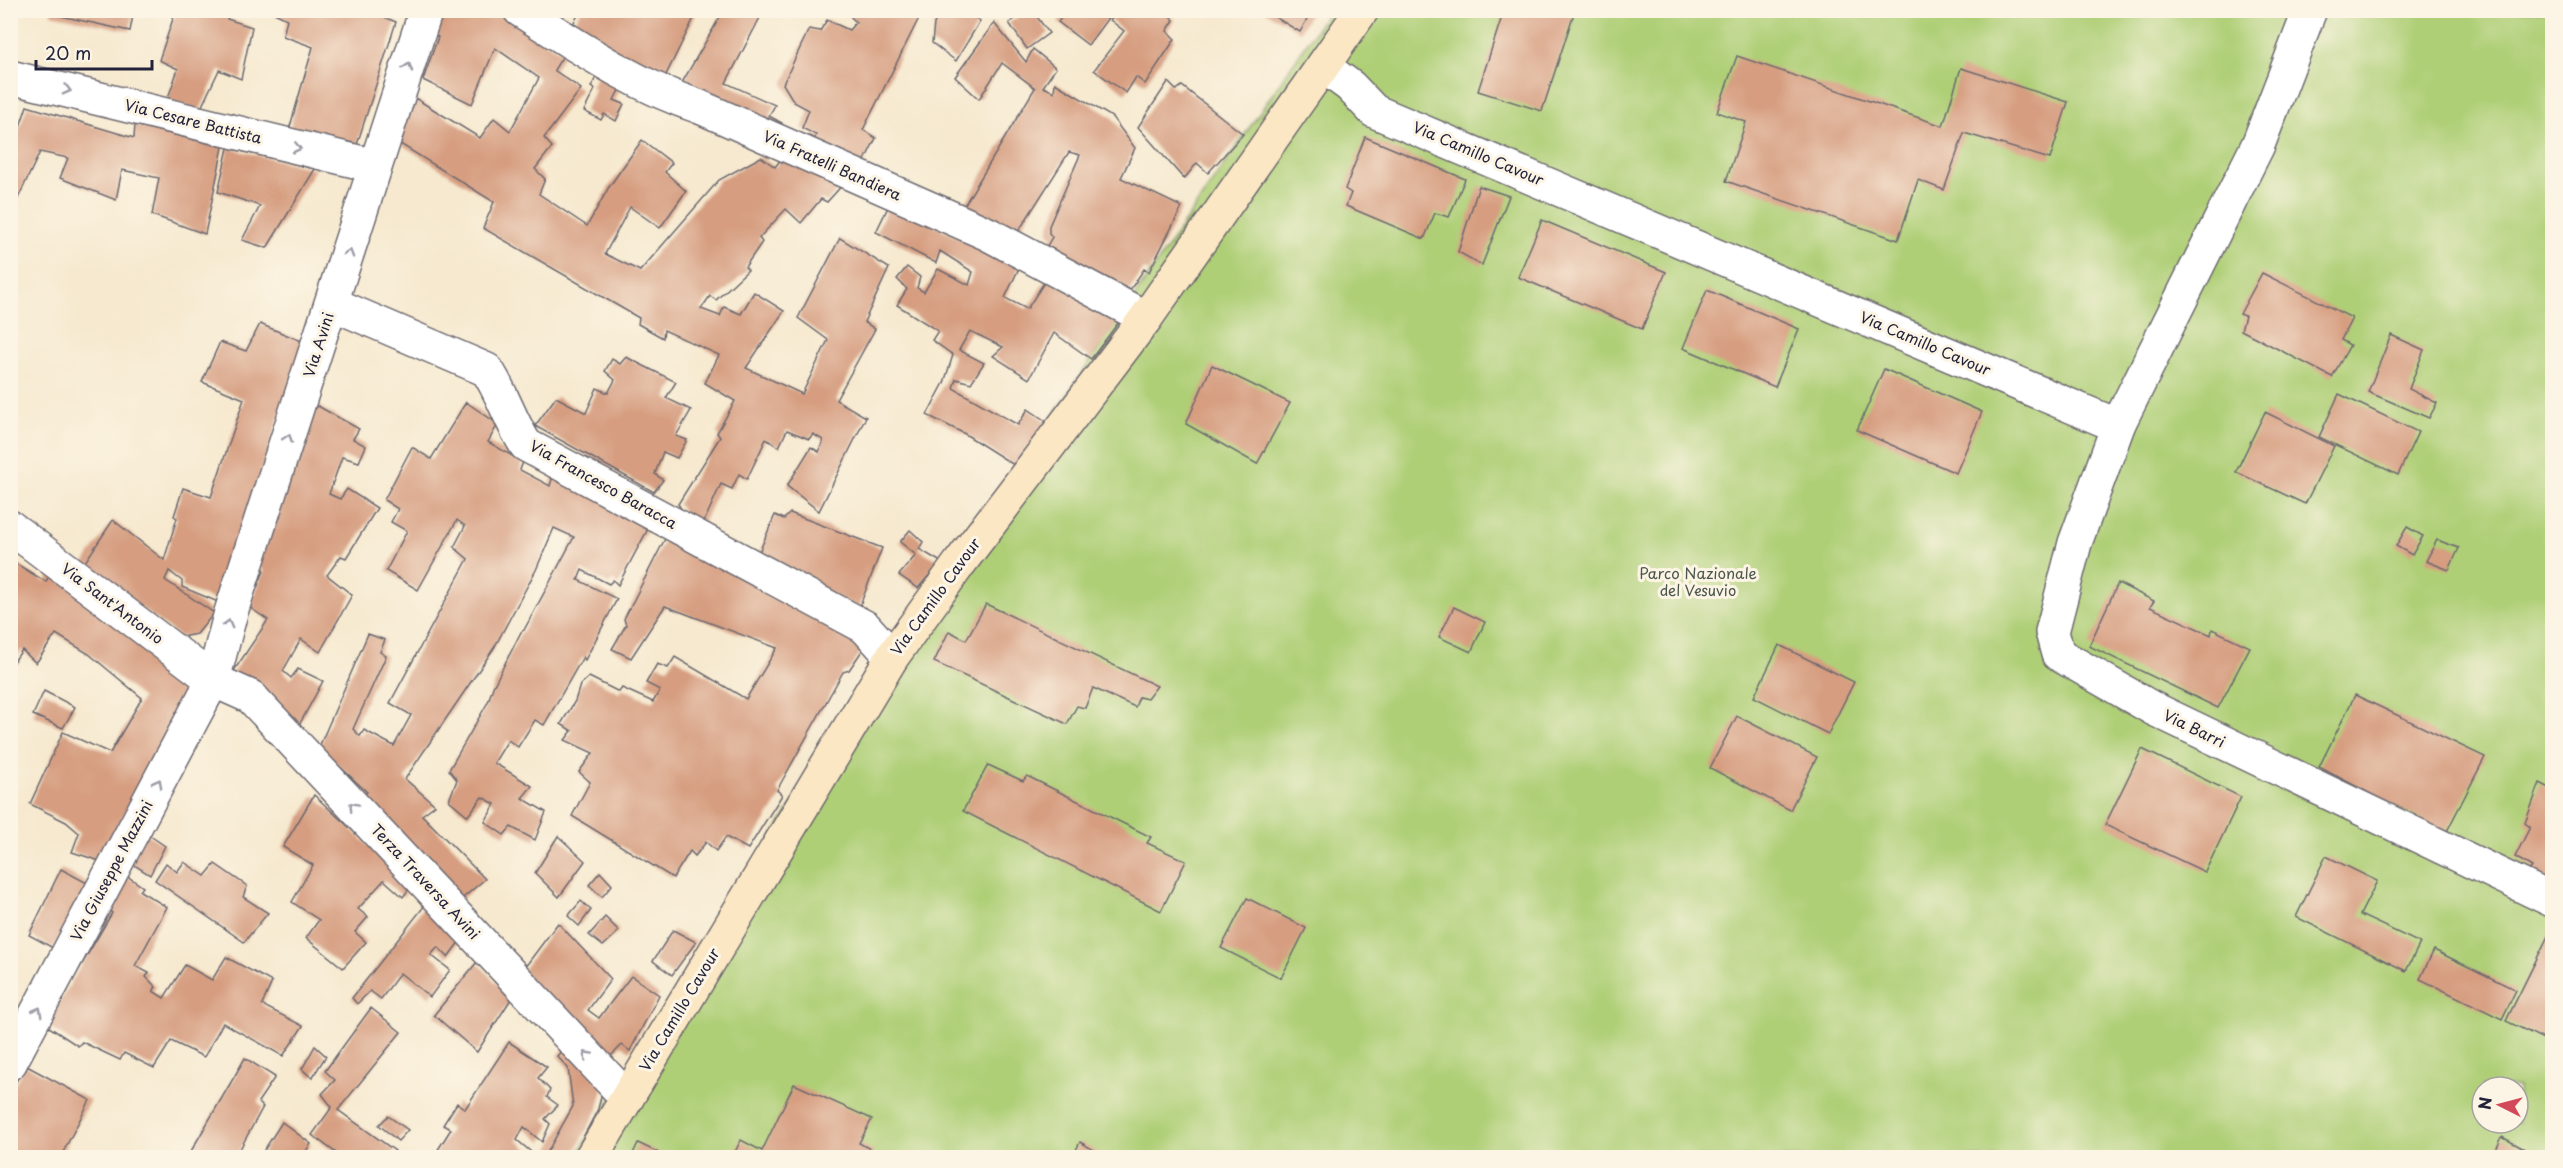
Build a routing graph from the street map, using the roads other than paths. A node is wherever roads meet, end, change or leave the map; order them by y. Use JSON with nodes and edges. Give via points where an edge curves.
{"nodes":[{"id":1,"x":426,"y":10,"type":"edge"},
{"id":2,"x":520,"y":10,"type":"edge"},
{"id":3,"x":1362,"y":10,"type":"edge"},
{"id":4,"x":2310,"y":10,"type":"edge"},
{"id":5,"x":1324,"y":67,"type":"junction"},
{"id":6,"x":10,"y":76,"type":"edge"},
{"id":7,"x":375,"y":166,"type":"junction"},
{"id":8,"x":333,"y":304,"type":"junction"},
{"id":9,"x":1146,"y":318,"type":"junction"},
{"id":10,"x":2119,"y":423,"type":"junction"},
{"id":11,"x":10,"y":527,"type":"edge"},
{"id":12,"x":892,"y":657,"type":"junction"},
{"id":13,"x":213,"y":680,"type":"junction"},
{"id":14,"x":2553,"y":900,"type":"edge"},
{"id":15,"x":10,"y":1063,"type":"edge"},
{"id":16,"x":627,"y":1098,"type":"junction"},
{"id":17,"x":591,"y":1158,"type":"edge"}],
"edges":[{"from":7,"to":1,"type":"street","name":"Via Avini","one_way":true},
{"from":2,"to":9,"type":"street","name":"Via Fratelli Bandiera","via":[[615,71],[665,96],[700,107],[988,234]]},
{"from":3,"to":5,"type":"street","name":"Via Camillo Cavour"},
{"from":4,"to":10,"type":"street","via":[[2258,145]]},
{"from":5,"to":9,"type":"street","name":"Via Camillo Cavour"},
{"from":5,"to":10,"type":"street","name":"Via Camillo Cavour","via":[[1374,111],[2104,420]]},
{"from":6,"to":7,"type":"street","name":"Via Cesare Battista","one_way":true},
{"from":8,"to":7,"type":"street","name":"Via Avini","one_way":true},
{"from":8,"to":12,"type":"street","name":"Via Francesco Baracca","via":[[487,370],[526,445],[865,627]]},
{"from":13,"to":8,"type":"street","name":"Via Avini","one_way":true,"via":[[231,612]]},
{"from":9,"to":12,"type":"street","name":"Via Camillo Cavour"},
{"from":10,"to":14,"type":"street","name":"Via Barri","via":[[2075,543],[2052,632],[2058,654],[2152,708]]},
{"from":11,"to":13,"type":"street","name":"Via Sant'Antonio"},
{"from":12,"to":16,"type":"street","name":"Via Camillo Cavour"},
{"from":15,"to":13,"type":"street","name":"Via Giuseppe Mazzini","one_way":true},
{"from":16,"to":13,"type":"street","name":"Terza Traversa Avini","one_way":true,"via":[[251,697]]},
{"from":16,"to":17,"type":"street","name":"Via Camillo Cavour"}]}
